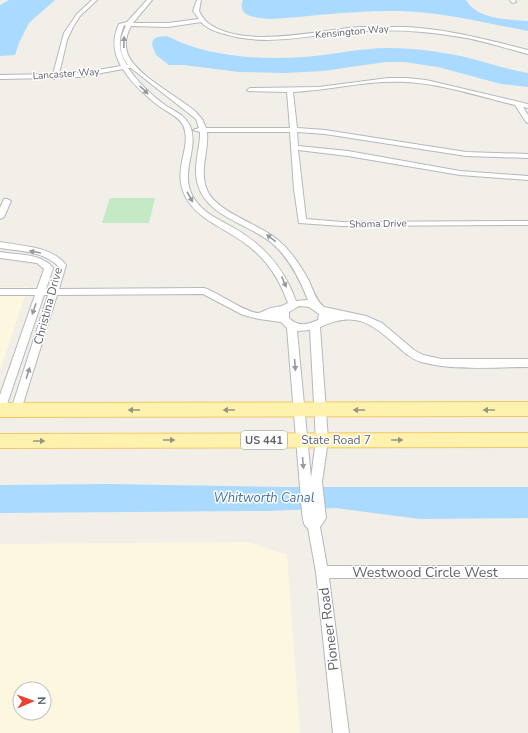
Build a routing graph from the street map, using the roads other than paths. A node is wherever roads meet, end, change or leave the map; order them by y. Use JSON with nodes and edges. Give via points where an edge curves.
{"nodes":[{"id":1,"x":95,"y":0,"type":"edge"},
{"id":2,"x":144,"y":0,"type":"edge"},
{"id":3,"x":150,"y":0,"type":"edge"},
{"id":4,"x":199,"y":0,"type":"edge"},
{"id":5,"x":201,"y":19,"type":"junction"},
{"id":6,"x":127,"y":22,"type":"junction"},
{"id":7,"x":528,"y":52,"type":"edge"},
{"id":8,"x":128,"y":67,"type":"junction"},
{"id":9,"x":0,"y":77,"type":"edge"},
{"id":10,"x":54,"y":77,"type":"junction"},
{"id":11,"x":250,"y":90,"type":"dead end"},
{"id":12,"x":290,"y":90,"type":"junction"},
{"id":13,"x":518,"y":104,"type":"junction"},
{"id":14,"x":528,"y":106,"type":"edge"},
{"id":15,"x":528,"y":121,"type":"edge"},
{"id":16,"x":294,"y":131,"type":"junction"},
{"id":17,"x":189,"y":133,"type":"junction"},
{"id":18,"x":203,"y":133,"type":"junction"},
{"id":19,"x":295,"y":148,"type":"junction"},
{"id":20,"x":528,"y":156,"type":"edge"},
{"id":21,"x":528,"y":178,"type":"edge"},
{"id":22,"x":7,"y":201,"type":"dead end"},
{"id":23,"x":0,"y":217,"type":"edge"},
{"id":24,"x":528,"y":224,"type":"edge"},
{"id":25,"x":0,"y":245,"type":"edge"},
{"id":26,"x":0,"y":255,"type":"edge"},
{"id":27,"x":0,"y":292,"type":"edge"},
{"id":28,"x":40,"y":292,"type":"junction"},
{"id":29,"x":54,"y":292,"type":"junction"},
{"id":30,"x":293,"y":304,"type":"junction"},
{"id":31,"x":318,"y":307,"type":"junction"},
{"id":32,"x":347,"y":316,"type":"junction"},
{"id":33,"x":287,"y":319,"type":"junction"},
{"id":34,"x":318,"y":324,"type":"junction"},
{"id":35,"x":528,"y":363,"type":"edge"},
{"id":36,"x":5,"y":410,"type":"edge"},
{"id":37,"x":298,"y":410,"type":"junction"},
{"id":38,"x":321,"y":410,"type":"junction"},
{"id":39,"x":528,"y":410,"type":"edge"},
{"id":40,"x":322,"y":440,"type":"junction"},
{"id":41,"x":528,"y":440,"type":"edge"},
{"id":42,"x":301,"y":441,"type":"junction"},
{"id":43,"x":0,"y":442,"type":"edge"},
{"id":44,"x":310,"y":484,"type":"junction"},
{"id":45,"x":317,"y":522,"type":"junction"},
{"id":46,"x":322,"y":572,"type":"junction"},
{"id":47,"x":528,"y":572,"type":"edge"},
{"id":48,"x":341,"y":733,"type":"edge"}],
"edges":[{"from":1,"to":10,"type":"street","via":[[70,26]]},
{"from":2,"to":6,"type":"street"},
{"from":3,"to":6,"type":"street"},
{"from":4,"to":5,"type":"street","via":[[196,11]]},
{"from":5,"to":6,"type":"street","via":[[168,25]]},
{"from":5,"to":7,"type":"street","name":"Kensington Way","via":[[224,32],[252,38],[284,38],[360,29],[407,29],[455,34]]},
{"from":6,"to":8,"type":"street","via":[[119,30],[116,38],[116,52],[120,61]]},
{"from":8,"to":10,"type":"street","name":"Lancaster Way","via":[[92,74]]},
{"from":8,"to":17,"type":"street","one_way":true,"via":[[145,91],[183,120]]},
{"from":8,"to":18,"type":"street","via":[[193,113],[199,119]]},
{"from":9,"to":10,"type":"street","name":"Lancaster Way"},
{"from":11,"to":12,"type":"street"},
{"from":12,"to":13,"type":"street","via":[[406,80],[426,82]]},
{"from":12,"to":16,"type":"street","name":"Shoma Drive"},
{"from":13,"to":14,"type":"street"},
{"from":13,"to":15,"type":"street"},
{"from":16,"to":18,"type":"street","via":[[286,135]]},
{"from":16,"to":19,"type":"street","name":"Shoma Drive"},
{"from":16,"to":20,"type":"street","via":[[359,136],[466,154]]},
{"from":17,"to":18,"type":"street"},
{"from":17,"to":30,"type":"street","one_way":true,"via":[[184,183],[191,199],[204,215],[254,244],[270,259],[284,281]]},
{"from":31,"to":18,"type":"street","one_way":true,"via":[[296,264],[272,238],[216,206],[206,196],[198,175]]},
{"from":19,"to":21,"type":"street","via":[[321,149],[437,170],[504,178]]},
{"from":19,"to":24,"type":"street","name":"Shoma Drive","via":[[302,221],[342,224]]},
{"from":22,"to":23,"type":"street"},
{"from":29,"to":25,"type":"street","name":"Christina Drive","one_way":true,"via":[[62,265],[57,259],[49,254]]},
{"from":26,"to":28,"type":"street","name":"Christina Drive","via":[[45,264],[49,268]]},
{"from":27,"to":28,"type":"street"},
{"from":28,"to":29,"type":"street"},
{"from":28,"to":36,"type":"street","name":"Christina Drive","one_way":true},
{"from":29,"to":33,"type":"street","via":[[204,291],[219,296],[236,308],[259,316]]},
{"from":36,"to":29,"type":"street","name":"Christina Drive","one_way":true},
{"from":30,"to":31,"type":"street","via":[[305,302]]},
{"from":30,"to":33,"type":"street"},
{"from":31,"to":32,"type":"street"},
{"from":31,"to":34,"type":"street","via":[[324,314]]},
{"from":32,"to":34,"type":"street"},
{"from":32,"to":35,"type":"street","via":[[379,325],[411,353],[435,362]]},
{"from":33,"to":34,"type":"street","via":[[305,329]]},
{"from":33,"to":37,"type":"street","name":"Pioneer Road","one_way":true},
{"from":34,"to":38,"type":"street","name":"Pioneer Road"},
{"from":37,"to":36,"type":"main road","one_way":true},
{"from":37,"to":38,"type":"main road"},
{"from":37,"to":42,"type":"street","name":"Pioneer Road"},
{"from":39,"to":38,"type":"main road","one_way":true},
{"from":38,"to":40,"type":"street","name":"Pioneer Road"},
{"from":40,"to":41,"type":"main road","name":"State Road 7","number":"US 441","one_way":true},
{"from":40,"to":42,"type":"main road","name":"State Road 7","number":"US 441"},
{"from":40,"to":44,"type":"street","name":"Pioneer Road"},
{"from":43,"to":42,"type":"main road","name":"State Road 7","number":"US 441","one_way":true},
{"from":42,"to":44,"type":"street","name":"Pioneer Road","one_way":true},
{"from":44,"to":45,"type":"street","name":"Pioneer Road"},
{"from":44,"to":45,"type":"street","name":"Pioneer Road","via":[[308,512],[310,522]]},
{"from":45,"to":46,"type":"street","name":"Pioneer Road"},
{"from":46,"to":47,"type":"street","name":"Westwood Circle West"},
{"from":46,"to":48,"type":"street","name":"Pioneer Road"}]}
